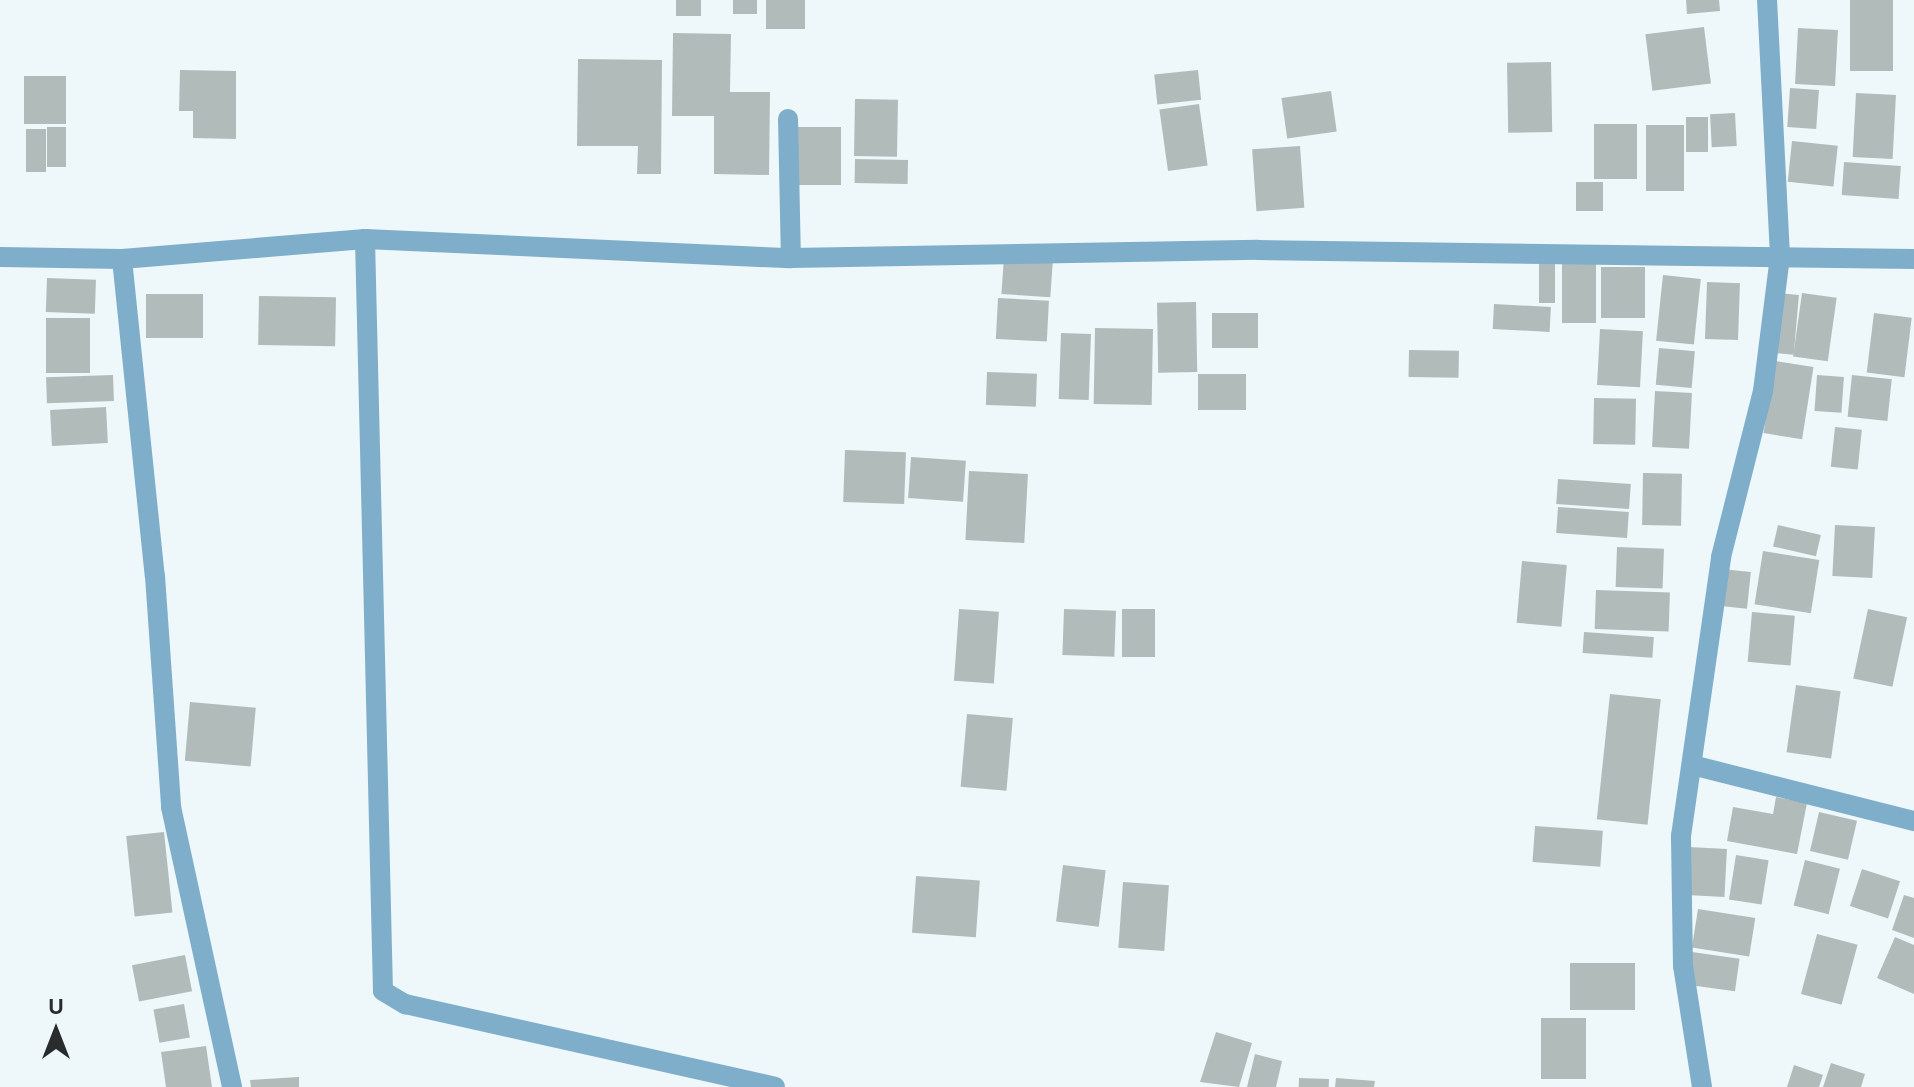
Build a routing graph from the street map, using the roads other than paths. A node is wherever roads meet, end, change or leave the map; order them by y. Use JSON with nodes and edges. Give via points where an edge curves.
{"nodes":[{"id":1,"x":1767,"y":0,"type":"edge"},
{"id":2,"x":788,"y":119,"type":"dead end"},
{"id":3,"x":365,"y":239,"type":"junction"},
{"id":4,"x":1780,"y":256,"type":"junction"},
{"id":5,"x":0,"y":257,"type":"edge"},
{"id":6,"x":791,"y":258,"type":"junction"},
{"id":7,"x":122,"y":259,"type":"junction"},
{"id":8,"x":1914,"y":259,"type":"edge"},
{"id":9,"x":1692,"y":765,"type":"junction"},
{"id":10,"x":1914,"y":821,"type":"edge"},
{"id":11,"x":232,"y":1087,"type":"edge"},
{"id":12,"x":775,"y":1087,"type":"edge"},
{"id":13,"x":1702,"y":1087,"type":"edge"}],
"edges":[{"from":1,"to":4,"type":"street"},
{"from":2,"to":6,"type":"street"},
{"from":3,"to":6,"type":"street"},
{"from":3,"to":7,"type":"street"},
{"from":3,"to":12,"type":"street","via":[[383,991],[405,1004]]},
{"from":4,"to":6,"type":"street","via":[[1258,250]]},
{"from":4,"to":8,"type":"street"},
{"from":4,"to":9,"type":"street","via":[[1763,391],[1721,557]]},
{"from":5,"to":7,"type":"street"},
{"from":7,"to":11,"type":"street","via":[[155,576],[171,807]]},
{"from":9,"to":10,"type":"street"},
{"from":9,"to":13,"type":"street","via":[[1679,898]]}]}
